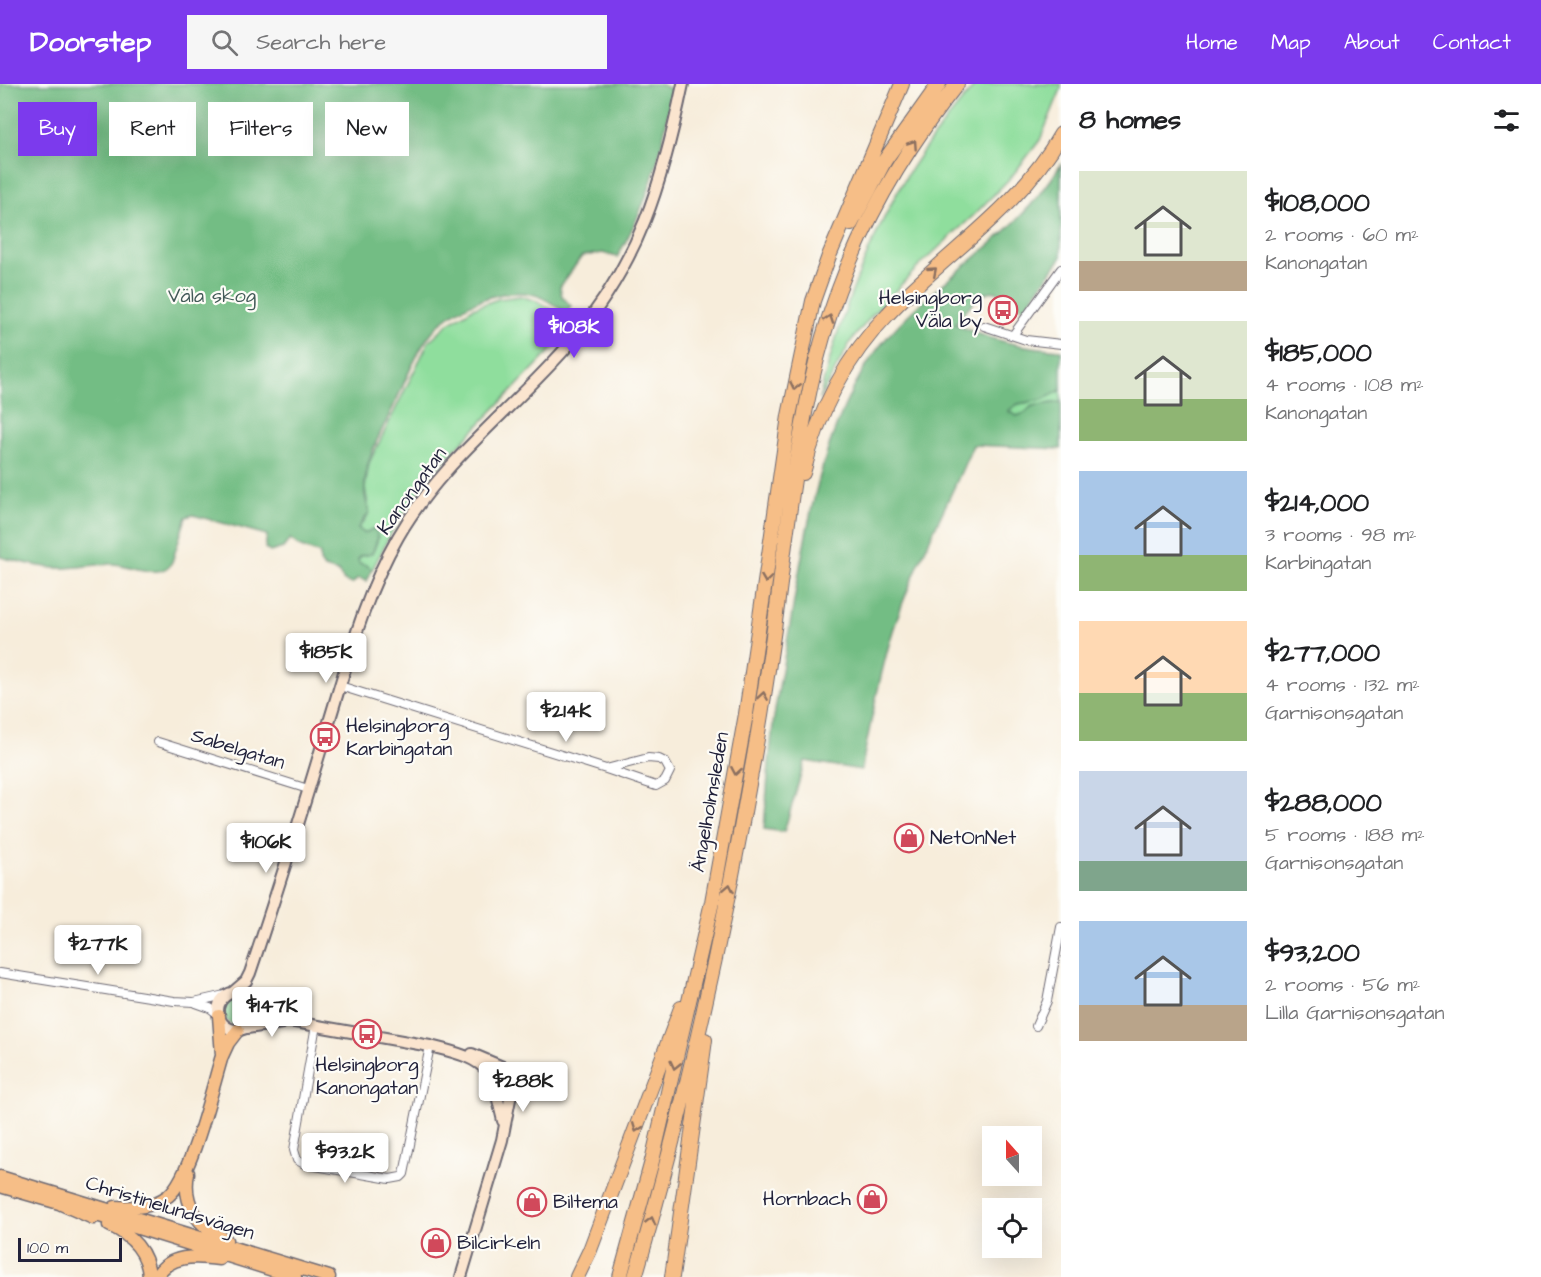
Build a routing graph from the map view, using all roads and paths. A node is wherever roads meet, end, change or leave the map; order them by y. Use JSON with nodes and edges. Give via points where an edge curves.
{"nodes":[{"id":1,"x":683,"y":84,"type":"edge"},
{"id":2,"x":902,"y":84,"type":"edge"},
{"id":3,"x":939,"y":84,"type":"edge"},
{"id":4,"x":957,"y":84,"type":"edge"},
{"id":5,"x":1061,"y":134,"type":"edge"},
{"id":6,"x":1061,"y":269,"type":"edge"},
{"id":7,"x":984,"y":326,"type":"dead end"},
{"id":8,"x":808,"y":329,"type":"junction"},
{"id":9,"x":1013,"y":335,"type":"junction"},
{"id":10,"x":1061,"y":344,"type":"edge"},
{"id":11,"x":788,"y":521,"type":"junction"},
{"id":12,"x":340,"y":686,"type":"junction"},
{"id":13,"x":158,"y":742,"type":"dead end"},
{"id":14,"x":606,"y":769,"type":"junction"},
{"id":15,"x":308,"y":789,"type":"junction"},
{"id":16,"x":1061,"y":927,"type":"edge"},
{"id":17,"x":721,"y":928,"type":"junction"},
{"id":18,"x":700,"y":955,"type":"junction"},
{"id":19,"x":252,"y":968,"type":"junction"},
{"id":20,"x":0,"y":972,"type":"edge"},
{"id":21,"x":231,"y":993,"type":"junction"},
{"id":22,"x":194,"y":1002,"type":"junction"},
{"id":23,"x":255,"y":1005,"type":"junction"},
{"id":24,"x":218,"y":1015,"type":"junction"},
{"id":25,"x":297,"y":1022,"type":"junction"},
{"id":26,"x":316,"y":1025,"type":"junction"},
{"id":27,"x":1036,"y":1026,"type":"dead end"},
{"id":28,"x":240,"y":1030,"type":"junction"},
{"id":29,"x":430,"y":1046,"type":"junction"},
{"id":30,"x":454,"y":1052,"type":"junction"},
{"id":31,"x":222,"y":1056,"type":"junction"},
{"id":32,"x":505,"y":1068,"type":"junction"},
{"id":33,"x":493,"y":1083,"type":"junction"},
{"id":34,"x":512,"y":1089,"type":"junction"},
{"id":35,"x":504,"y":1127,"type":"junction"},
{"id":36,"x":190,"y":1159,"type":"junction"},
{"id":37,"x":0,"y":1177,"type":"edge"},
{"id":38,"x":0,"y":1186,"type":"edge"},
{"id":39,"x":35,"y":1187,"type":"junction"},
{"id":40,"x":61,"y":1204,"type":"junction"},
{"id":41,"x":274,"y":1260,"type":"junction"},
{"id":42,"x":149,"y":1277,"type":"edge"},
{"id":43,"x":156,"y":1277,"type":"edge"},
{"id":44,"x":295,"y":1277,"type":"edge"},
{"id":45,"x":329,"y":1277,"type":"edge"},
{"id":46,"x":461,"y":1277,"type":"edge"},
{"id":47,"x":577,"y":1277,"type":"edge"},
{"id":48,"x":620,"y":1277,"type":"edge"},
{"id":49,"x":635,"y":1277,"type":"edge"},
{"id":50,"x":672,"y":1277,"type":"edge"}],
"edges":[{"from":1,"to":12,"type":"street","name":"Kanongatan","via":[[661,179],[624,265],[571,342],[454,461],[412,514],[377,579]]},
{"from":2,"to":8,"type":"highway","via":[[829,256]]},
{"from":3,"to":8,"type":"highway","via":[[872,183],[837,254]]},
{"from":11,"to":4,"type":"highway","one_way":true,"via":[[809,393],[847,268],[898,167]]},
{"from":11,"to":5,"type":"highway","one_way":true,"via":[[825,408],[854,355],[898,303],[1021,190]]},
{"from":6,"to":9,"type":"street"},
{"from":7,"to":9,"type":"street"},
{"from":8,"to":18,"type":"highway","name":"Ängelholmsleden","one_way":true,"via":[[789,416],[744,725]]},
{"from":9,"to":10,"type":"street","via":[[1033,342]]},
{"from":17,"to":11,"type":"highway","name":"Ängelholmsleden","one_way":true,"via":[[757,737]]},
{"from":12,"to":14,"type":"street"},
{"from":12,"to":15,"type":"street","name":"Kanongatan"},
{"from":13,"to":15,"type":"street","name":"Sabelgatan"},
{"from":14,"to":14,"type":"street","via":[[656,786],[665,781],[670,771],[665,762],[651,758]]},
{"from":15,"to":19,"type":"street","name":"Kanongatan"},
{"from":16,"to":27,"type":"street","via":[[1047,1001]]},
{"from":49,"to":17,"type":"highway","name":"Ängelholmsleden","one_way":true,"via":[[678,1119]]},
{"from":17,"to":50,"type":"highway","via":[[719,964]]},
{"from":18,"to":47,"type":"highway","one_way":true},
{"from":18,"to":48,"type":"highway","name":"Ängelholmsleden","one_way":true,"via":[[652,1161]]},
{"from":19,"to":21,"type":"street","name":"Kanongatan","via":[[246,981]]},
{"from":19,"to":23,"type":"street","name":"Kanongatan"},
{"from":20,"to":22,"type":"street"},
{"from":21,"to":22,"type":"street"},
{"from":21,"to":23,"type":"street","via":[[245,994]]},
{"from":21,"to":24,"type":"street","via":[[222,1000]]},
{"from":22,"to":24,"type":"street"},
{"from":23,"to":25,"type":"street","via":[[267,1017]]},
{"from":23,"to":28,"type":"street","via":[[254,1021]]},
{"from":24,"to":28,"type":"street","via":[[224,1025]]},
{"from":24,"to":31,"type":"main road"},
{"from":25,"to":26,"type":"street"},
{"from":25,"to":28,"type":"street"},
{"from":26,"to":29,"type":"street"},
{"from":26,"to":29,"type":"street","via":[[294,1150],[297,1160],[304,1164],[390,1179],[401,1177],[407,1166]]},
{"from":28,"to":31,"type":"main road"},
{"from":29,"to":30,"type":"street"},
{"from":30,"to":32,"type":"street","via":[[470,1053]]},
{"from":30,"to":33,"type":"street","via":[[481,1066]]},
{"from":31,"to":36,"type":"main road"},
{"from":32,"to":33,"type":"street","via":[[496,1071]]},
{"from":32,"to":34,"type":"street","via":[[515,1076]]},
{"from":33,"to":34,"type":"street","via":[[503,1091]]},
{"from":33,"to":35,"type":"street"},
{"from":34,"to":35,"type":"street"},
{"from":35,"to":46,"type":"street"},
{"from":36,"to":39,"type":"main road","via":[[174,1191],[161,1201],[140,1207],[115,1207]]},
{"from":36,"to":41,"type":"main road","via":[[187,1195],[196,1218],[217,1236]]},
{"from":37,"to":39,"type":"main road","name":"Christinelundsvägen"},
{"from":38,"to":40,"type":"main road","name":"Christinelundsvägen"},
{"from":39,"to":41,"type":"main road","name":"Christinelundsvägen"},
{"from":40,"to":42,"type":"main road","via":[[129,1237],[143,1254]]},
{"from":40,"to":44,"type":"main road","name":"Christinelundsvägen"},
{"from":41,"to":45,"type":"main road","name":"Christinelundsvägen"},
{"from":43,"to":44,"type":"main road","via":[[170,1262],[196,1257]]}]}
